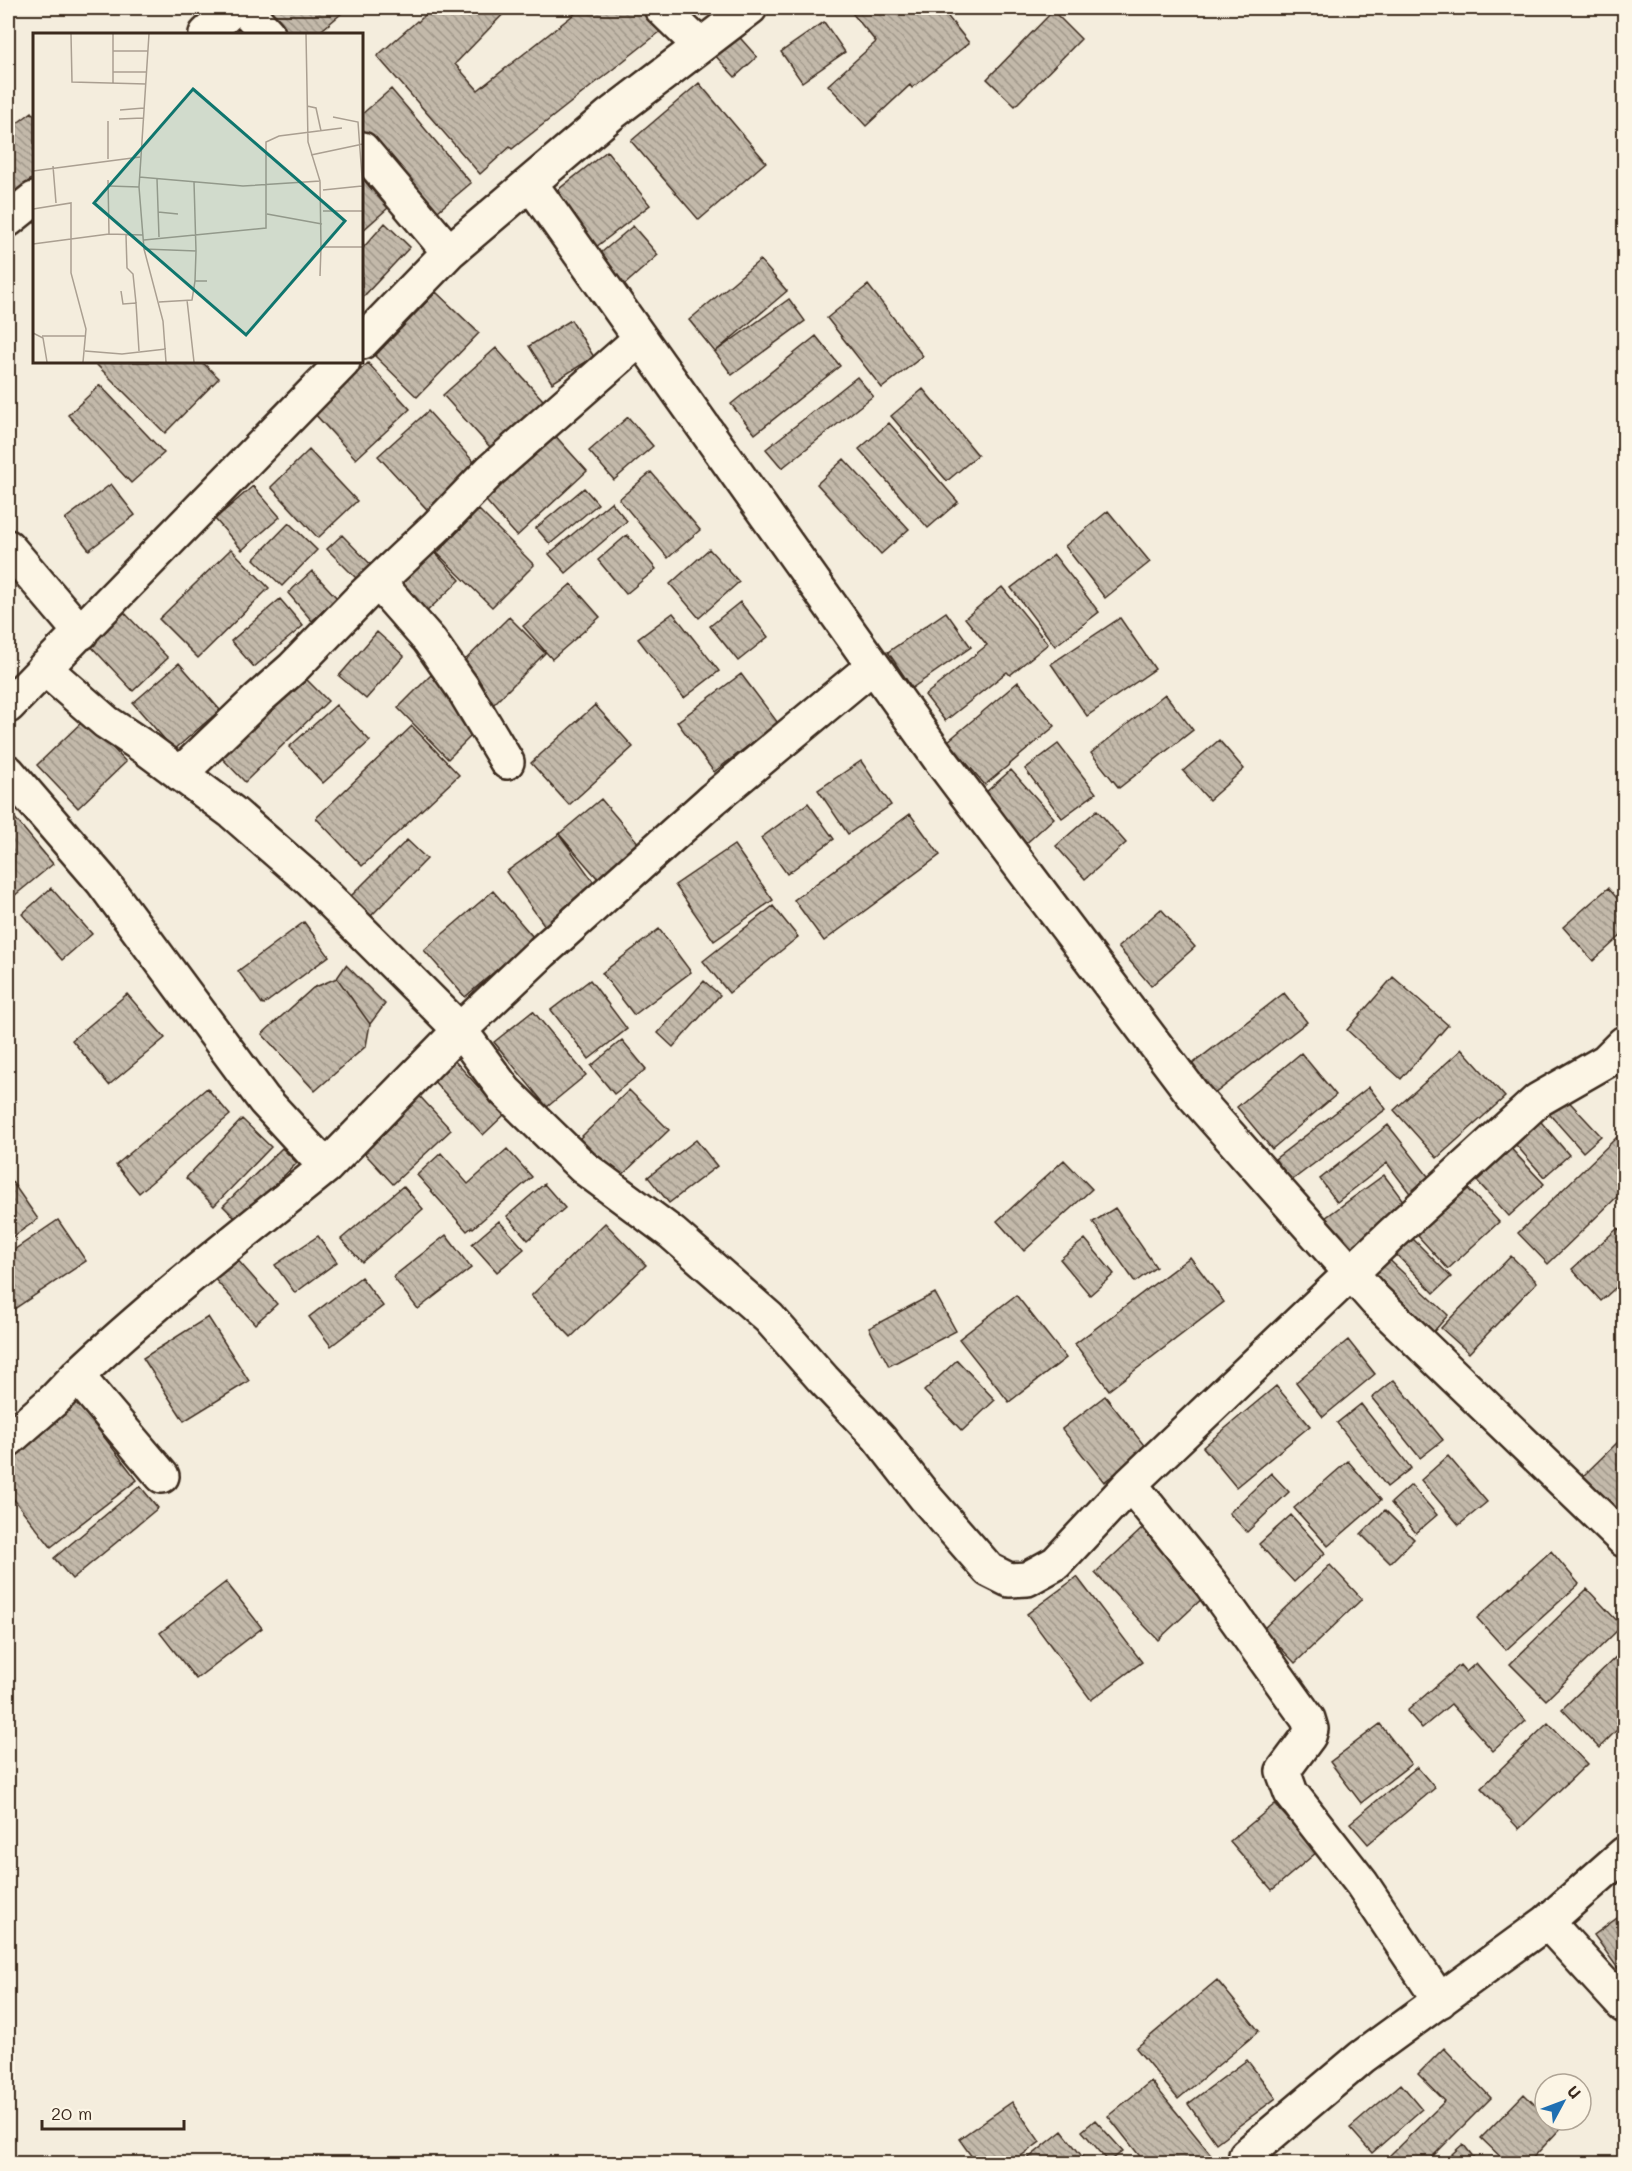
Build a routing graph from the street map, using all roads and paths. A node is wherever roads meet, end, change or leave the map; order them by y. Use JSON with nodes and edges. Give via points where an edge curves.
{"nodes":[{"id":1,"x":234,"y":8,"type":"edge"},
{"id":2,"x":244,"y":8,"type":"edge"},
{"id":3,"x":661,"y":8,"type":"edge"},
{"id":4,"x":750,"y":8,"type":"edge"},
{"id":5,"x":207,"y":33,"type":"edge"},
{"id":6,"x":267,"y":33,"type":"edge"},
{"id":7,"x":699,"y":45,"type":"junction"},
{"id":8,"x":363,"y":150,"type":"edge"},
{"id":9,"x":530,"y":183,"type":"junction"},
{"id":10,"x":33,"y":200,"type":"edge"},
{"id":11,"x":8,"y":220,"type":"edge"},
{"id":12,"x":449,"y":252,"type":"junction"},
{"id":13,"x":640,"y":339,"type":"junction"},
{"id":14,"x":363,"y":341,"type":"edge"},
{"id":15,"x":342,"y":363,"type":"edge"},
{"id":16,"x":8,"y":547,"type":"edge"},
{"id":17,"x":378,"y":582,"type":"junction"},
{"id":18,"x":81,"y":633,"type":"junction"},
{"id":19,"x":873,"y":666,"type":"junction"},
{"id":20,"x":44,"y":668,"type":"junction"},
{"id":21,"x":8,"y":706,"type":"edge"},
{"id":22,"x":507,"y":762,"type":"dead end"},
{"id":23,"x":8,"y":772,"type":"edge"},
{"id":24,"x":180,"y":774,"type":"junction"},
{"id":25,"x":460,"y":1030,"type":"junction"},
{"id":26,"x":1624,"y":1043,"type":"edge"},
{"id":27,"x":326,"y":1167,"type":"junction"},
{"id":28,"x":1351,"y":1273,"type":"junction"},
{"id":29,"x":77,"y":1376,"type":"junction"},
{"id":30,"x":8,"y":1440,"type":"edge"},
{"id":31,"x":162,"y":1476,"type":"dead end"},
{"id":32,"x":1130,"y":1484,"type":"junction"},
{"id":33,"x":1624,"y":1540,"type":"edge"},
{"id":34,"x":1624,"y":1854,"type":"edge"},
{"id":35,"x":1547,"y":1922,"type":"junction"},
{"id":36,"x":1440,"y":2001,"type":"junction"},
{"id":37,"x":1624,"y":2006,"type":"edge"},
{"id":38,"x":1245,"y":2160,"type":"edge"}],
"edges":[{"from":1,"to":5,"type":"street"},
{"from":2,"to":6,"type":"street"},
{"from":3,"to":7,"type":"street"},
{"from":4,"to":7,"type":"street"},
{"from":7,"to":9,"type":"street"},
{"from":8,"to":12,"type":"street"},
{"from":9,"to":12,"type":"street"},
{"from":9,"to":13,"type":"street"},
{"from":10,"to":11,"type":"street"},
{"from":12,"to":14,"type":"street"},
{"from":13,"to":17,"type":"street","via":[[490,471]]},
{"from":13,"to":19,"type":"street"},
{"from":15,"to":18,"type":"street"},
{"from":16,"to":18,"type":"street"},
{"from":17,"to":22,"type":"street","via":[[429,640]]},
{"from":17,"to":24,"type":"street","via":[[293,669]]},
{"from":18,"to":20,"type":"street"},
{"from":19,"to":25,"type":"street","via":[[713,799]]},
{"from":19,"to":28,"type":"street","via":[[1194,1096]]},
{"from":20,"to":21,"type":"street"},
{"from":20,"to":24,"type":"street","via":[[106,722]]},
{"from":23,"to":27,"type":"street","via":[[102,881],[264,1100]]},
{"from":24,"to":25,"type":"street","via":[[232,812],[310,880]]},
{"from":25,"to":27,"type":"street"},
{"from":25,"to":32,"type":"street","via":[[505,1091],[583,1167],[672,1233],[768,1318],[879,1438],[989,1570],[1009,1580],[1027,1579],[1056,1563]]},
{"from":26,"to":28,"type":"street","via":[[1606,1061],[1538,1100]]},
{"from":27,"to":29,"type":"street"},
{"from":28,"to":32,"type":"street"},
{"from":28,"to":33,"type":"street"},
{"from":29,"to":30,"type":"street"},
{"from":29,"to":31,"type":"street"},
{"from":32,"to":36,"type":"street","via":[[1211,1584],[1308,1719],[1309,1736],[1283,1771],[1291,1792],[1362,1884]]},
{"from":34,"to":35,"type":"street"},
{"from":35,"to":36,"type":"street"},
{"from":35,"to":37,"type":"street"},
{"from":36,"to":38,"type":"street","via":[[1362,2057]]}]}
